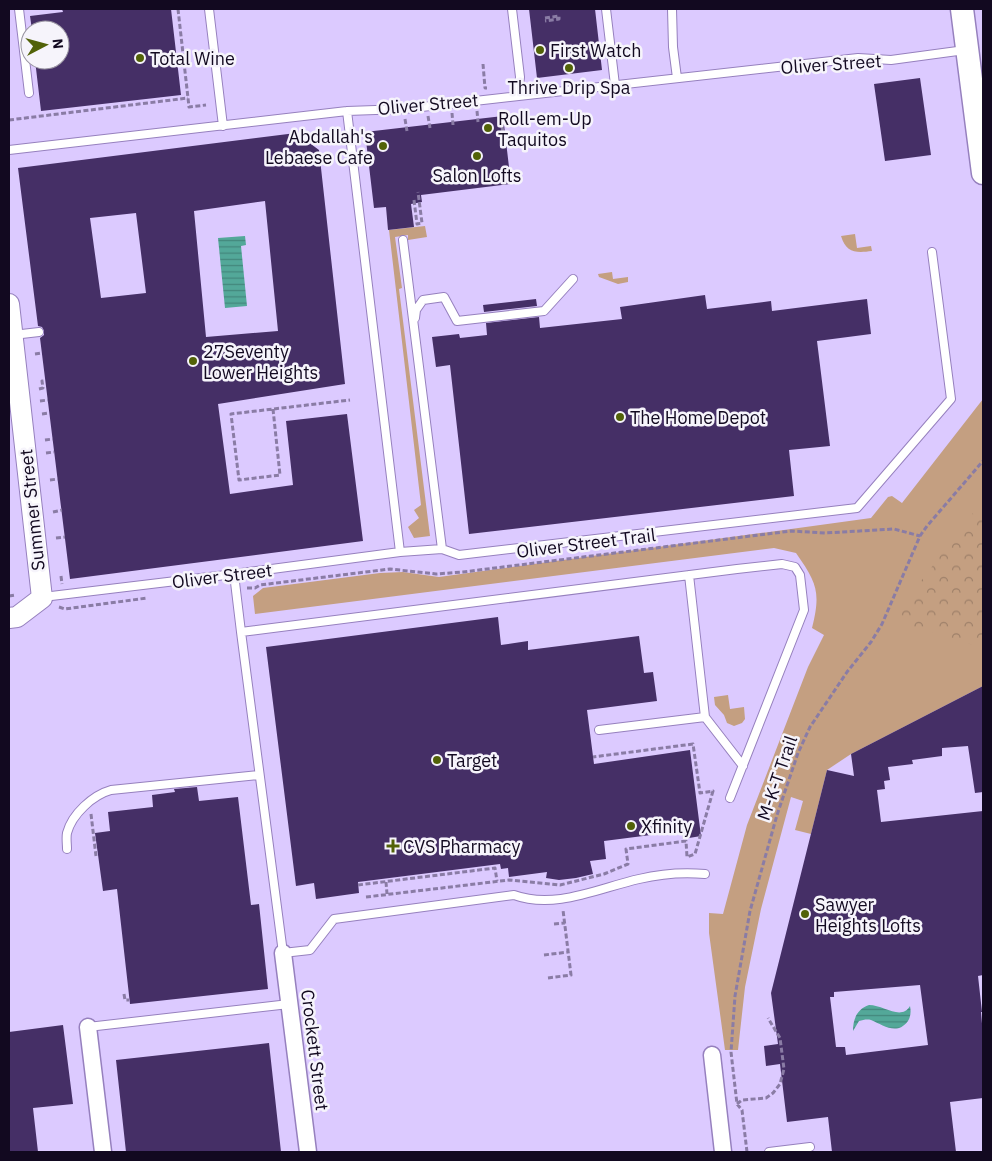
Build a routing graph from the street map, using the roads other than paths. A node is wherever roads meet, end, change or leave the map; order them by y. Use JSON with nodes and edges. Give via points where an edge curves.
{"nodes":[{"id":1,"x":20,"y":9,"type":"edge"},
{"id":2,"x":209,"y":9,"type":"edge"},
{"id":3,"x":512,"y":9,"type":"edge"},
{"id":4,"x":606,"y":9,"type":"edge"},
{"id":5,"x":672,"y":9,"type":"edge"},
{"id":6,"x":962,"y":9,"type":"edge"},
{"id":7,"x":967,"y":49,"type":"junction"},
{"id":8,"x":677,"y":78,"type":"junction"},
{"id":9,"x":615,"y":85,"type":"junction"},
{"id":10,"x":29,"y":93,"type":"dead end"},
{"id":11,"x":518,"y":95,"type":"junction"},
{"id":12,"x":347,"y":111,"type":"junction"},
{"id":13,"x":223,"y":126,"type":"junction"},
{"id":14,"x":9,"y":150,"type":"edge"},
{"id":15,"x":983,"y":173,"type":"edge"},
{"id":16,"x":403,"y":240,"type":"dead end"},
{"id":17,"x":932,"y":252,"type":"dead end"},
{"id":18,"x":573,"y":279,"type":"dead end"},
{"id":19,"x":9,"y":304,"type":"edge"},
{"id":20,"x":414,"y":325,"type":"junction"},
{"id":21,"x":39,"y":332,"type":"dead end"},
{"id":22,"x":13,"y":335,"type":"junction"},
{"id":23,"x":13,"y":374,"type":"edge"},
{"id":24,"x":442,"y":549,"type":"junction"},
{"id":25,"x":400,"y":552,"type":"junction"},
{"id":26,"x":234,"y":574,"type":"junction"},
{"id":27,"x":689,"y":575,"type":"junction"},
{"id":28,"x":42,"y":598,"type":"junction"},
{"id":29,"x":9,"y":618,"type":"edge"},
{"id":30,"x":241,"y":632,"type":"junction"},
{"id":31,"x":705,"y":716,"type":"junction"},
{"id":32,"x":599,"y":730,"type":"dead end"},
{"id":33,"x":743,"y":766,"type":"junction"},
{"id":34,"x":259,"y":774,"type":"junction"},
{"id":35,"x":730,"y":798,"type":"dead end"},
{"id":36,"x":68,"y":849,"type":"dead end"},
{"id":37,"x":705,"y":874,"type":"dead end"},
{"id":38,"x":283,"y":953,"type":"junction"},
{"id":39,"x":289,"y":1004,"type":"junction"},
{"id":40,"x":88,"y":1027,"type":"joint"},
{"id":41,"x":712,"y":1055,"type":"dead end"},
{"id":42,"x":810,"y":1148,"type":"dead end"},
{"id":43,"x":103,"y":1152,"type":"edge"},
{"id":44,"x":308,"y":1152,"type":"edge"},
{"id":45,"x":723,"y":1152,"type":"edge"},
{"id":46,"x":769,"y":1152,"type":"edge"}],
"edges":[{"from":1,"to":10,"type":"lane"},
{"from":2,"to":13,"type":"lane"},
{"from":3,"to":11,"type":"lane","via":[[520,77]]},
{"from":4,"to":9,"type":"lane"},
{"from":5,"to":8,"type":"lane"},
{"from":6,"to":7,"type":"main road"},
{"from":7,"to":8,"type":"lane","name":"Oliver Street","via":[[891,60],[858,58]]},
{"from":7,"to":15,"type":"main road"},
{"from":8,"to":9,"type":"lane","name":"Oliver Street"},
{"from":9,"to":11,"type":"lane","name":"Oliver Street"},
{"from":11,"to":12,"type":"lane","name":"Oliver Street","via":[[404,109]]},
{"from":12,"to":13,"type":"lane","name":"Oliver Street"},
{"from":12,"to":25,"type":"lane"},
{"from":13,"to":14,"type":"lane","name":"Oliver Street"},
{"from":16,"to":20,"type":"lane"},
{"from":17,"to":24,"type":"lane","name":"Oliver Street","via":[[951,399],[857,508],[459,554]]},
{"from":18,"to":20,"type":"lane","via":[[544,311],[457,321],[444,297],[423,300],[416,310]]},
{"from":19,"to":22,"type":"street","name":"Summer Street"},
{"from":20,"to":24,"type":"lane"},
{"from":21,"to":22,"type":"lane"},
{"from":22,"to":23,"type":"street","name":"Summer Street"},
{"from":23,"to":28,"type":"street","name":"Summer Street"},
{"from":24,"to":25,"type":"lane","name":"Oliver Street"},
{"from":25,"to":26,"type":"lane","name":"Oliver Street"},
{"from":26,"to":28,"type":"lane","name":"Oliver Street"},
{"from":26,"to":30,"type":"lane"},
{"from":27,"to":30,"type":"lane"},
{"from":27,"to":31,"type":"lane"},
{"from":27,"to":33,"type":"lane","via":[[782,564],[795,567],[800,575],[804,610]]},
{"from":28,"to":29,"type":"street","via":[[17,617]]},
{"from":30,"to":34,"type":"lane"},
{"from":31,"to":32,"type":"lane"},
{"from":31,"to":33,"type":"lane"},
{"from":33,"to":35,"type":"lane"},
{"from":34,"to":36,"type":"lane","via":[[102,793],[74,819],[67,832]]},
{"from":34,"to":38,"type":"lane"},
{"from":37,"to":38,"type":"lane","via":[[689,872],[640,879],[562,899],[514,895],[334,919],[310,950]]},
{"from":38,"to":39,"type":"street","name":"Crockett Street"},
{"from":39,"to":40,"type":"lane"},
{"from":39,"to":44,"type":"street","name":"Crockett Street"},
{"from":40,"to":43,"type":"street"},
{"from":41,"to":45,"type":"street"},
{"from":42,"to":46,"type":"lane"}]}
